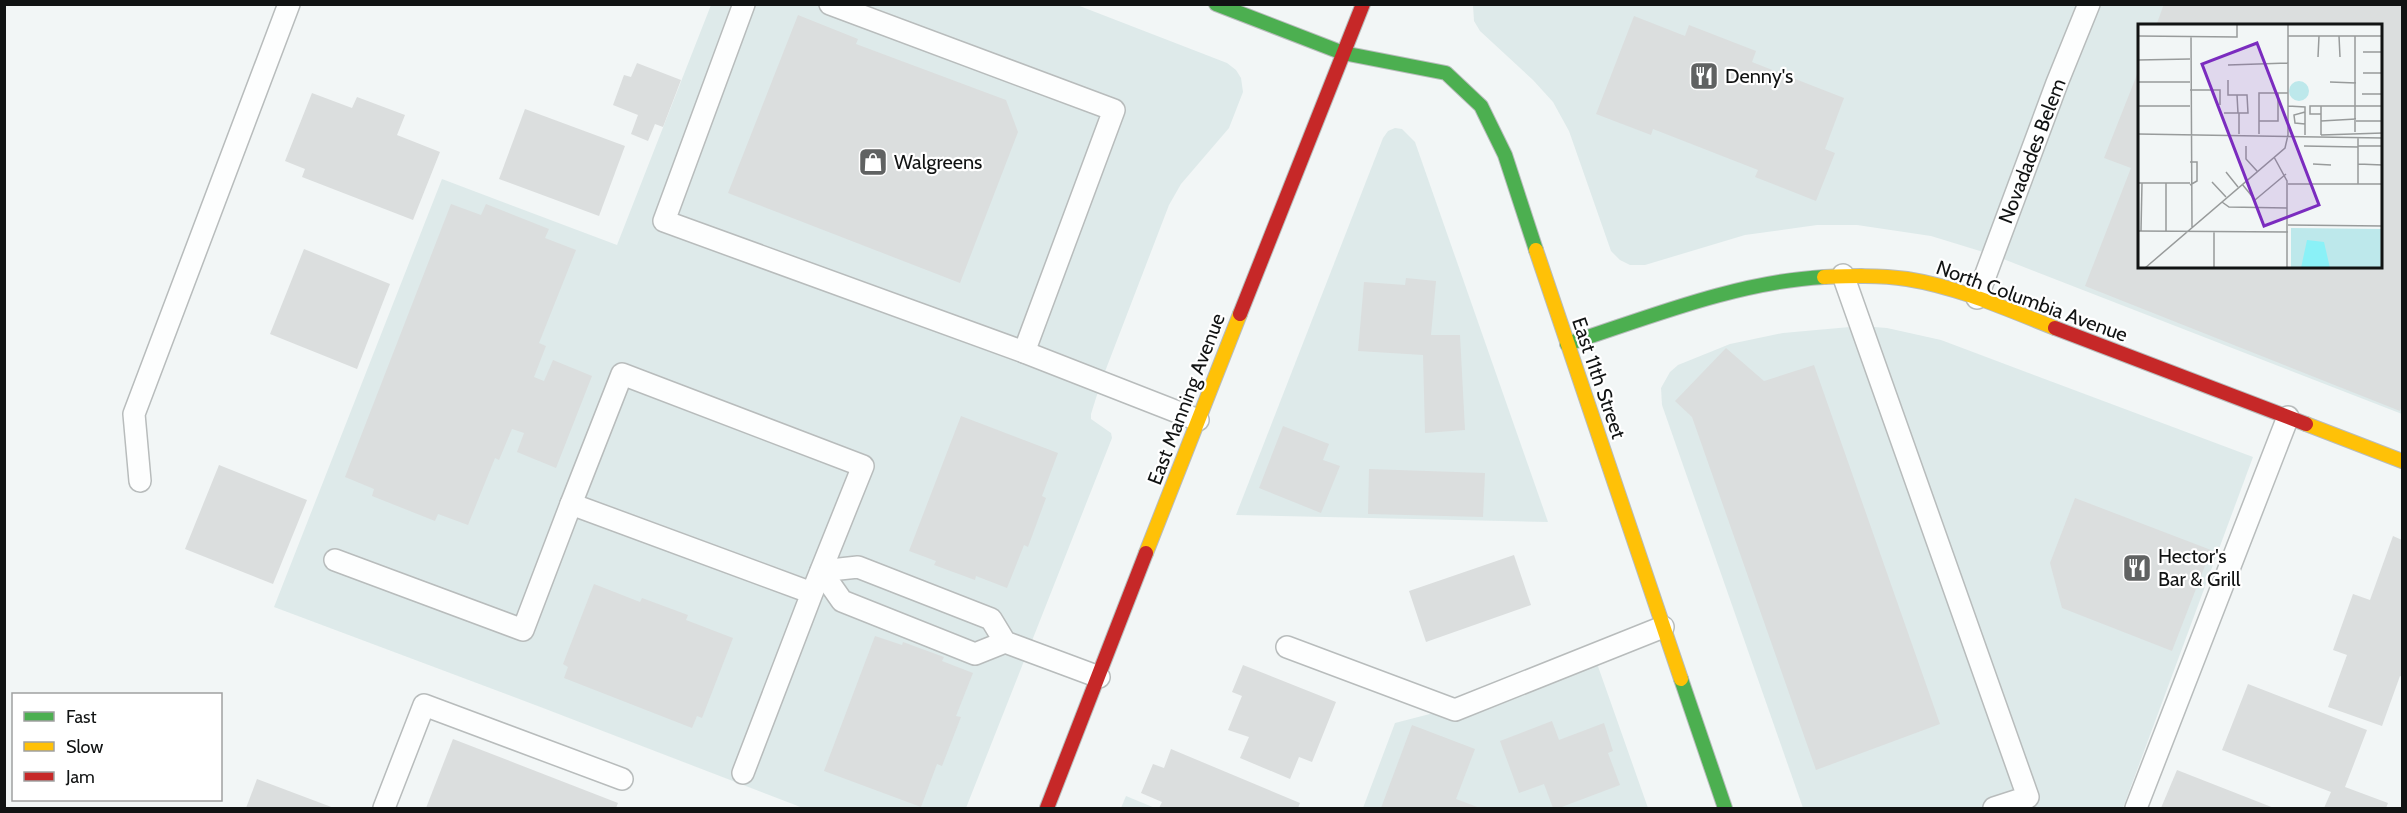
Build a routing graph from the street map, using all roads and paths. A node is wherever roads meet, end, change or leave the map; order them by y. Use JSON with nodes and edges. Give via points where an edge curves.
{"nodes":[{"id":1,"x":289,"y":4,"type":"edge"},
{"id":2,"x":744,"y":4,"type":"edge"},
{"id":3,"x":830,"y":4,"type":"edge"},
{"id":4,"x":1216,"y":4,"type":"edge"},
{"id":5,"x":1363,"y":4,"type":"edge"},
{"id":6,"x":2089,"y":4,"type":"edge"},
{"id":7,"x":1343,"y":53,"type":"junction"},
{"id":8,"x":1844,"y":275,"type":"junction"},
{"id":9,"x":1977,"y":298,"type":"junction"},
{"id":10,"x":1567,"y":344,"type":"junction"},
{"id":11,"x":1024,"y":352,"type":"junction"},
{"id":12,"x":2288,"y":417,"type":"junction"},
{"id":13,"x":1198,"y":420,"type":"junction"},
{"id":14,"x":2403,"y":461,"type":"edge"},
{"id":15,"x":140,"y":481,"type":"dead end"},
{"id":16,"x":571,"y":504,"type":"junction"},
{"id":17,"x":335,"y":561,"type":"dead end"},
{"id":18,"x":821,"y":571,"type":"junction"},
{"id":19,"x":812,"y":593,"type":"junction"},
{"id":20,"x":1663,"y":627,"type":"junction"},
{"id":21,"x":1005,"y":642,"type":"junction"},
{"id":22,"x":1287,"y":647,"type":"dead end"},
{"id":23,"x":1099,"y":677,"type":"junction"},
{"id":24,"x":743,"y":773,"type":"dead end"},
{"id":25,"x":622,"y":779,"type":"dead end"},
{"id":26,"x":384,"y":808,"type":"edge"},
{"id":27,"x":1047,"y":808,"type":"edge"},
{"id":28,"x":1725,"y":808,"type":"edge"},
{"id":29,"x":1994,"y":808,"type":"edge"},
{"id":30,"x":2136,"y":808,"type":"edge"}],
"edges":[{"from":1,"to":15,"type":"lane","via":[[134,414]]},
{"from":2,"to":11,"type":"lane","via":[[664,221]]},
{"from":3,"to":11,"type":"lane","via":[[1114,110]]},
{"from":4,"to":7,"type":"main road"},
{"from":5,"to":7,"type":"main road","name":"East Manning Avenue"},
{"from":6,"to":9,"type":"lane","name":"Novadades Belem"},
{"from":7,"to":10,"type":"main road","name":"East 11th Street","via":[[1446,73],[1481,106],[1505,155]]},
{"from":7,"to":13,"type":"main road","name":"East Manning Avenue"},
{"from":8,"to":9,"type":"main road","name":"North Columbia Avenue","via":[[1900,278]]},
{"from":8,"to":10,"type":"main road","name":"North Columbia Avenue","via":[[1756,286]]},
{"from":8,"to":29,"type":"lane","via":[[2028,797]]},
{"from":9,"to":12,"type":"main road","name":"North Columbia Avenue"},
{"from":10,"to":20,"type":"main road","name":"East 11th Street"},
{"from":11,"to":13,"type":"lane"},
{"from":12,"to":14,"type":"main road","name":"North Columbia Avenue"},
{"from":12,"to":30,"type":"lane"},
{"from":13,"to":23,"type":"main road","name":"East Manning Avenue"},
{"from":16,"to":17,"type":"lane","via":[[523,630]]},
{"from":16,"to":18,"type":"lane","via":[[622,374],[863,466]]},
{"from":16,"to":19,"type":"lane"},
{"from":18,"to":19,"type":"lane"},
{"from":18,"to":21,"type":"lane","via":[[858,567],[991,619]]},
{"from":18,"to":21,"type":"lane","via":[[842,601],[975,654]]},
{"from":19,"to":24,"type":"lane"},
{"from":20,"to":22,"type":"lane","via":[[1455,710]]},
{"from":20,"to":28,"type":"main road","name":"East 11th Street"},
{"from":21,"to":23,"type":"lane"},
{"from":23,"to":27,"type":"main road","name":"East Manning Avenue"},
{"from":25,"to":26,"type":"lane","via":[[424,705]]}]}
